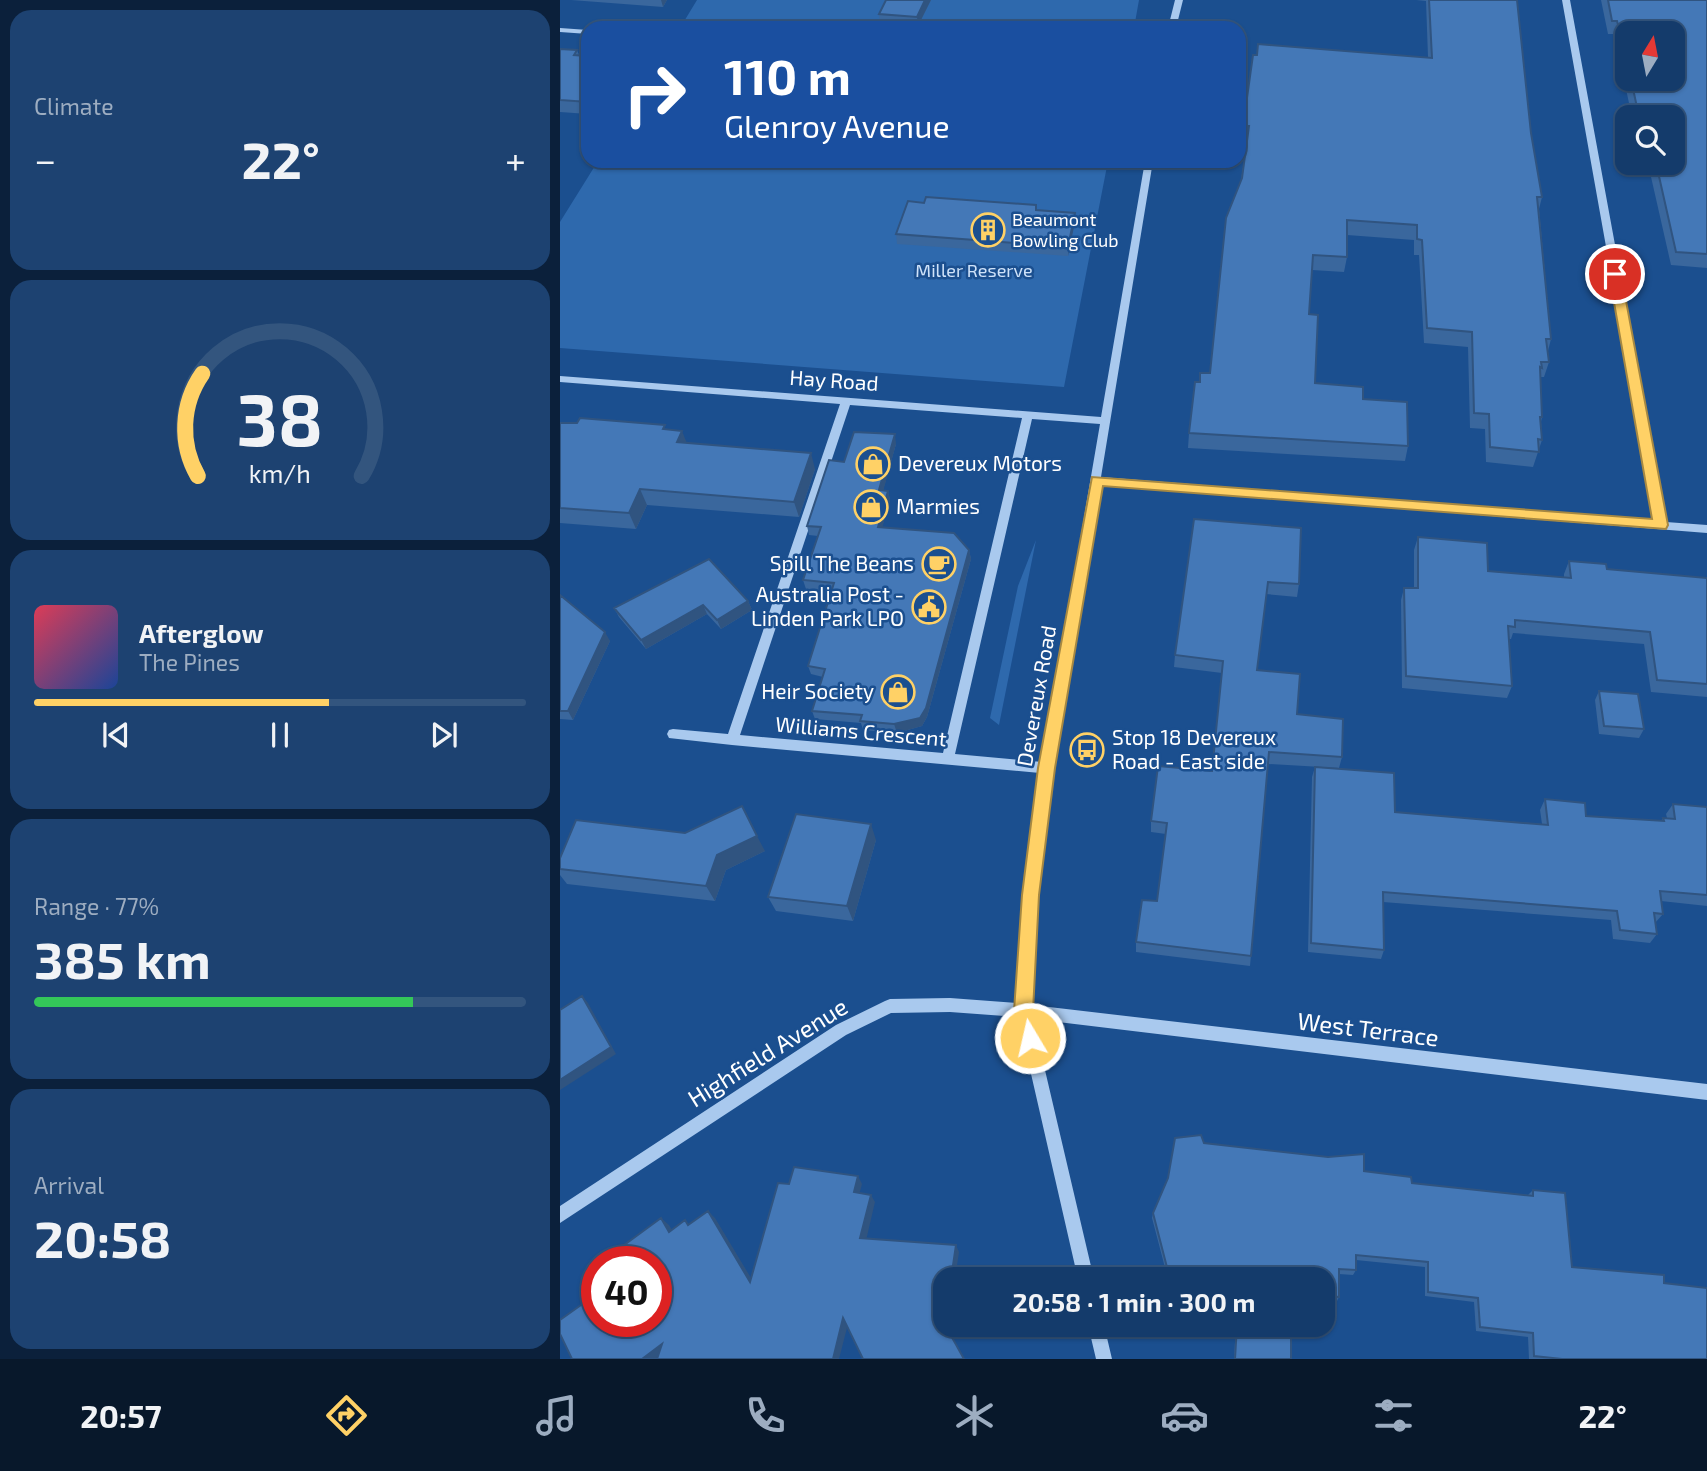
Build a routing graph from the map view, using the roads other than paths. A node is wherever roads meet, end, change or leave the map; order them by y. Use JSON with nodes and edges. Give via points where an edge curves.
{"nodes":[{"id":1,"x":1180,"y":0,"type":"edge"},
{"id":2,"x":1566,"y":0,"type":"edge"},
{"id":3,"x":1174,"y":21,"type":"edge"},
{"id":4,"x":560,"y":30,"type":"edge"},
{"id":5,"x":581,"y":32,"type":"edge"},
{"id":6,"x":1148,"y":168,"type":"edge"},
{"id":7,"x":560,"y":379,"type":"edge"},
{"id":8,"x":846,"y":401,"type":"junction"},
{"id":9,"x":1028,"y":415,"type":"junction"},
{"id":10,"x":1105,"y":421,"type":"junction"},
{"id":11,"x":1097,"y":481,"type":"junction"},
{"id":12,"x":1661,"y":525,"type":"junction"},
{"id":13,"x":1707,"y":529,"type":"edge"},
{"id":14,"x":673,"y":734,"type":"dead end"},
{"id":15,"x":732,"y":740,"type":"junction"},
{"id":16,"x":948,"y":759,"type":"junction"},
{"id":17,"x":1047,"y":768,"type":"junction"},
{"id":18,"x":1024,"y":1011,"type":"junction"},
{"id":19,"x":1707,"y":1092,"type":"edge"},
{"id":20,"x":560,"y":1215,"type":"edge"},
{"id":21,"x":1083,"y":1267,"type":"edge"},
{"id":22,"x":1099,"y":1337,"type":"edge"},
{"id":23,"x":1104,"y":1359,"type":"edge"}],
"edges":[{"from":1,"to":3,"type":"street"},
{"from":2,"to":12,"type":"street"},
{"from":4,"to":5,"type":"street"},
{"from":6,"to":10,"type":"street","name":"Devereux Road"},
{"from":7,"to":8,"type":"street","name":"Hay Road"},
{"from":8,"to":9,"type":"street","name":"Hay Road"},
{"from":8,"to":15,"type":"street"},
{"from":9,"to":10,"type":"street","name":"Hay Road"},
{"from":9,"to":16,"type":"street"},
{"from":10,"to":11,"type":"street","name":"Devereux Road"},
{"from":11,"to":12,"type":"street"},
{"from":11,"to":17,"type":"street","name":"Devereux Road"},
{"from":12,"to":13,"type":"street"},
{"from":14,"to":15,"type":"street","name":"Williams Crescent"},
{"from":15,"to":16,"type":"street","name":"Williams Crescent"},
{"from":16,"to":17,"type":"street","name":"Williams Crescent"},
{"from":17,"to":18,"type":"street","name":"Devereux Road","via":[[1031,895]]},
{"from":18,"to":19,"type":"street","name":"West Terrace"},
{"from":18,"to":20,"type":"street","name":"Highfield Avenue","via":[[890,1006],[841,1030]]},
{"from":18,"to":21,"type":"street","name":"Devereux Road"},
{"from":22,"to":23,"type":"street"}]}
